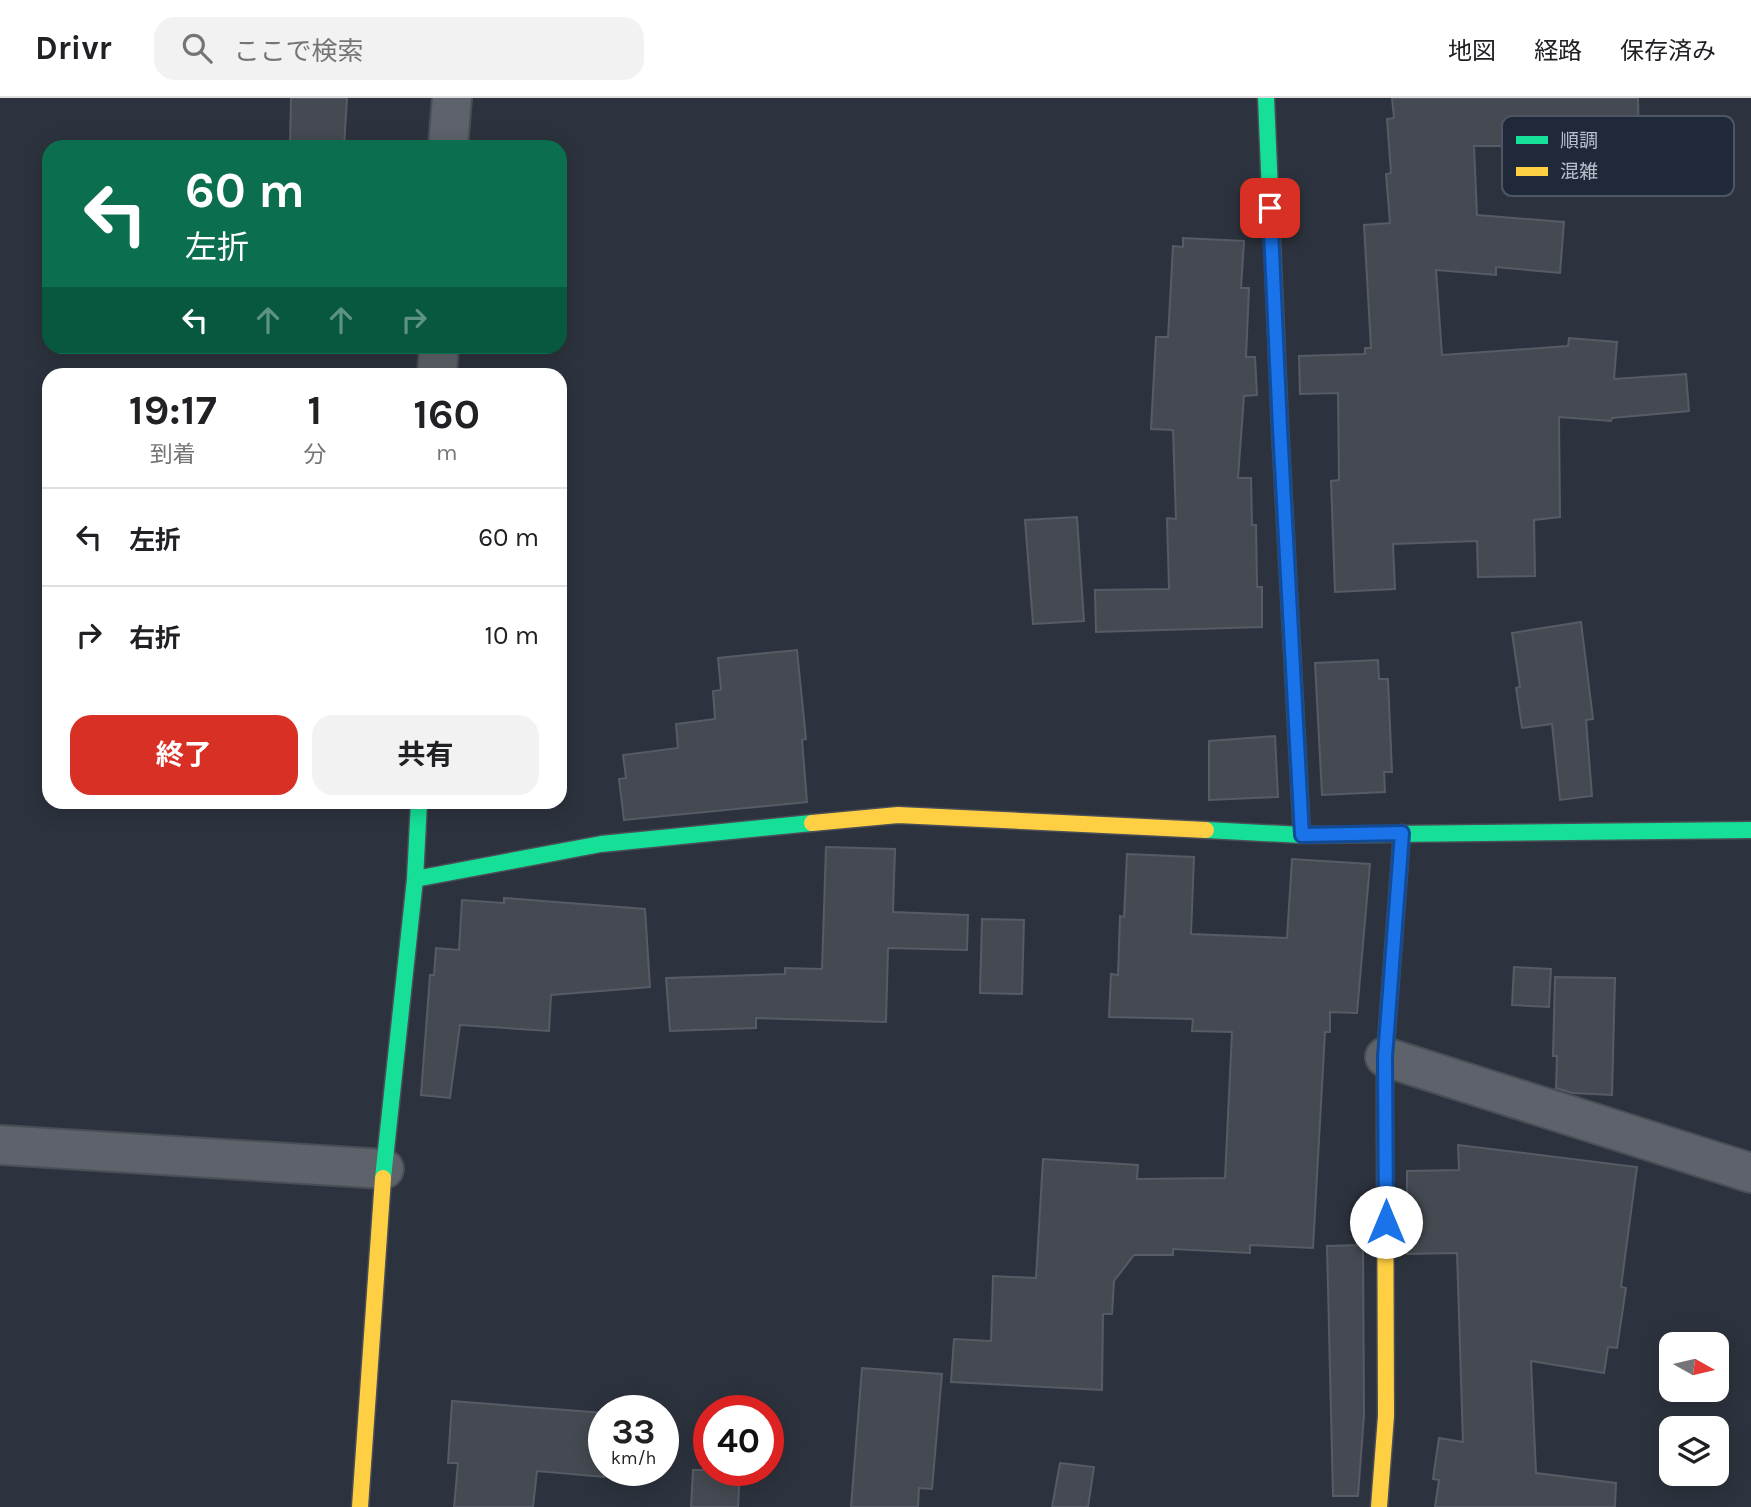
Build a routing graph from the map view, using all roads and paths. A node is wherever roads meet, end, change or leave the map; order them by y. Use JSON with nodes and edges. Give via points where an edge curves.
{"nodes":[{"id":1,"x":452,"y":98,"type":"edge"},
{"id":2,"x":1266,"y":98,"type":"edge"},
{"id":3,"x":449,"y":140,"type":"edge"},
{"id":4,"x":419,"y":809,"type":"edge"},
{"id":5,"x":1751,"y":830,"type":"edge"},
{"id":6,"x":1402,"y":833,"type":"junction"},
{"id":7,"x":1302,"y":835,"type":"junction"},
{"id":8,"x":415,"y":879,"type":"junction"},
{"id":9,"x":1385,"y":1057,"type":"junction"},
{"id":10,"x":0,"y":1145,"type":"edge"},
{"id":11,"x":384,"y":1169,"type":"junction"},
{"id":12,"x":1751,"y":1173,"type":"edge"},
{"id":13,"x":360,"y":1507,"type":"edge"},
{"id":14,"x":1379,"y":1507,"type":"edge"}],
"edges":[{"from":1,"to":3,"type":"street"},
{"from":2,"to":7,"type":"street"},
{"from":4,"to":8,"type":"street"},
{"from":5,"to":6,"type":"street"},
{"from":6,"to":7,"type":"street"},
{"from":6,"to":9,"type":"street"},
{"from":7,"to":8,"type":"street","via":[[898,815],[601,844]]},
{"from":8,"to":11,"type":"street"},
{"from":9,"to":12,"type":"street"},
{"from":9,"to":14,"type":"street","via":[[1386,1416]]},
{"from":10,"to":11,"type":"street"},
{"from":11,"to":13,"type":"street"}]}
